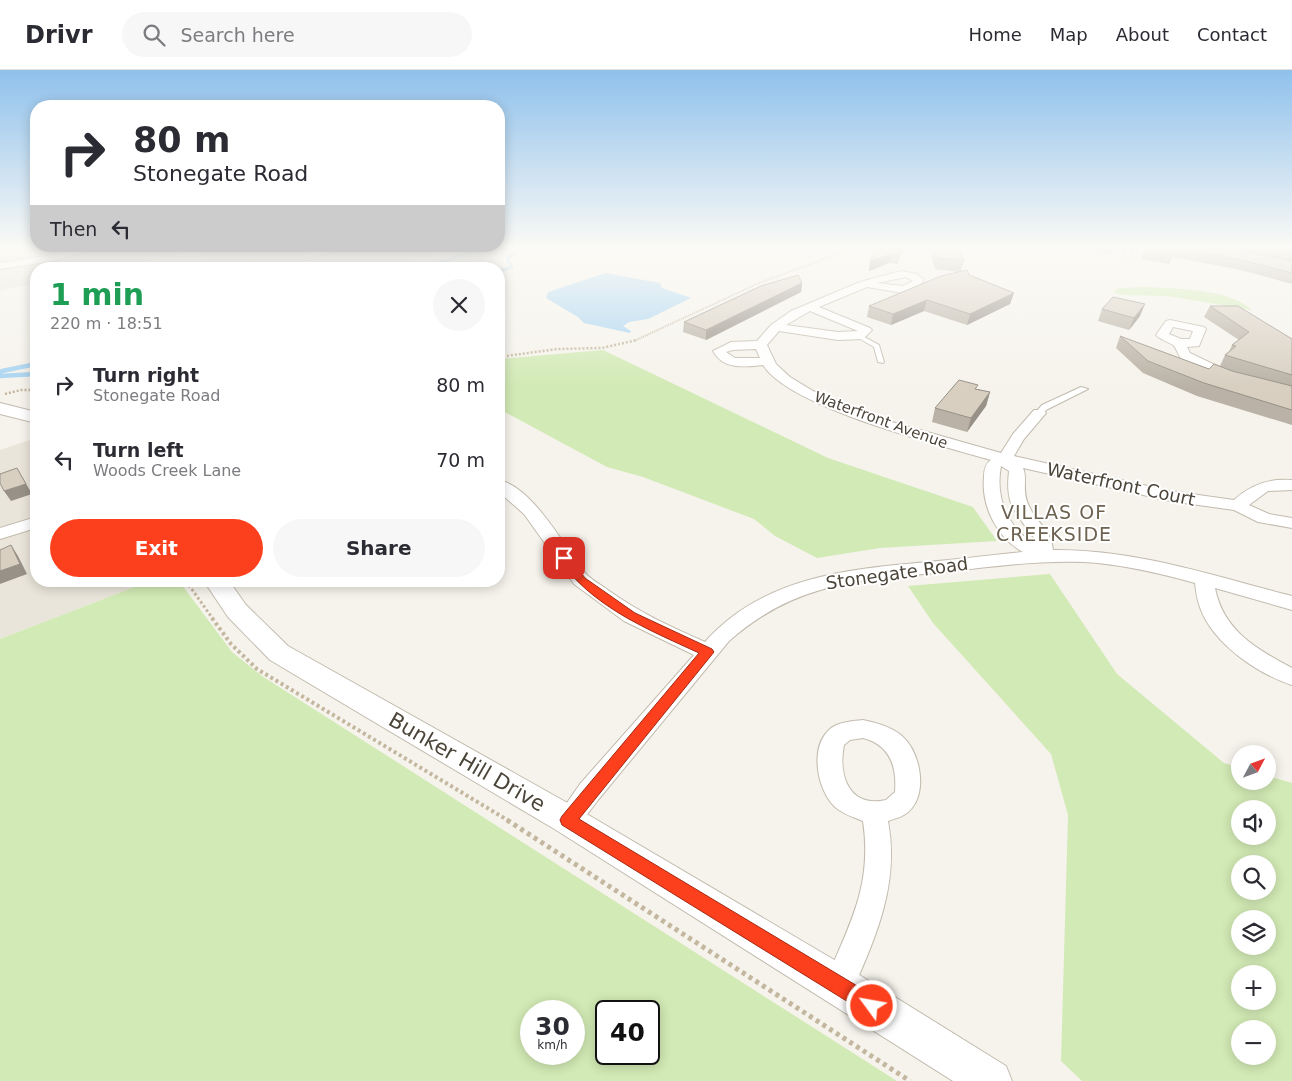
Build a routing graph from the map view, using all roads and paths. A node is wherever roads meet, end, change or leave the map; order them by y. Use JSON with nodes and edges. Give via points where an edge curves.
{"nodes":[{"id":1,"x":737,"y":293,"type":"edge"},
{"id":2,"x":846,"y":293,"type":"edge"},
{"id":3,"x":810,"y":308,"type":"junction"},
{"id":4,"x":774,"y":328,"type":"junction"},
{"id":5,"x":859,"y":336,"type":"junction"},
{"id":6,"x":1178,"y":343,"type":"dead end"},
{"id":7,"x":762,"y":345,"type":"junction"},
{"id":8,"x":505,"y":356,"type":"edge"},
{"id":9,"x":768,"y":361,"type":"junction"},
{"id":10,"x":881,"y":362,"type":"dead end"},
{"id":11,"x":1247,"y":383,"type":"edge"},
{"id":12,"x":1084,"y":389,"type":"dead end"},
{"id":13,"x":30,"y":390,"type":"edge"},
{"id":14,"x":0,"y":396,"type":"edge"},
{"id":15,"x":0,"y":408,"type":"edge"},
{"id":16,"x":1038,"y":412,"type":"joint"},
{"id":17,"x":30,"y":416,"type":"edge"},
{"id":18,"x":1005,"y":459,"type":"junction"},
{"id":19,"x":1292,"y":484,"type":"edge"},
{"id":20,"x":505,"y":490,"type":"edge"},
{"id":21,"x":1238,"y":506,"type":"junction"},
{"id":22,"x":1292,"y":523,"type":"edge"},
{"id":23,"x":30,"y":524,"type":"edge"},
{"id":24,"x":0,"y":534,"type":"edge"},
{"id":25,"x":1044,"y":555,"type":"junction"},
{"id":26,"x":1204,"y":580,"type":"junction"},
{"id":27,"x":190,"y":587,"type":"edge"},
{"id":28,"x":220,"y":587,"type":"edge"},
{"id":29,"x":1292,"y":603,"type":"edge"},
{"id":30,"x":707,"y":652,"type":"junction"},
{"id":31,"x":1292,"y":677,"type":"edge"},
{"id":32,"x":874,"y":812,"type":"dead end"},
{"id":33,"x":568,"y":820,"type":"junction"},
{"id":34,"x":839,"y":985,"type":"junction"},
{"id":35,"x":910,"y":1081,"type":"edge"},
{"id":36,"x":991,"y":1081,"type":"edge"}],
"edges":[{"from":1,"to":8,"type":"path","via":[[632,342],[602,348],[557,349]]},
{"from":2,"to":3,"type":"street"},
{"from":3,"to":4,"type":"street","via":[[785,319]]},
{"from":3,"to":5,"type":"street","via":[[866,330]]},
{"from":4,"to":5,"type":"street"},
{"from":4,"to":7,"type":"street"},
{"from":5,"to":10,"type":"lane","via":[[875,344]]},
{"from":6,"to":11,"type":"street","via":[[1185,355],[1196,362]]},
{"from":7,"to":9,"type":"street","name":"Waterfront Avenue"},
{"from":7,"to":9,"type":"street","via":[[731,346],[719,351],[723,359],[730,362]]},
{"from":9,"to":18,"type":"street","name":"Waterfront Avenue","via":[[786,380],[833,405],[919,435]]},
{"from":12,"to":16,"type":"lane"},
{"from":13,"to":14,"type":"path"},
{"from":15,"to":17,"type":"street"},
{"from":16,"to":18,"type":"street"},
{"from":18,"to":21,"type":"street","name":"Waterfront Court","via":[[1170,496]]},
{"from":18,"to":25,"type":"street","via":[[1017,470],[1015,492],[1021,508],[1043,538]]},
{"from":18,"to":25,"type":"street","via":[[994,464],[990,478],[991,495],[998,513],[1017,540]]},
{"from":19,"to":21,"type":"street","via":[[1267,486]]},
{"from":20,"to":30,"type":"street","via":[[530,510],[581,580],[631,616]]},
{"from":21,"to":22,"type":"street","name":"Waterfront Court","via":[[1264,518]]},
{"from":23,"to":24,"type":"street"},
{"from":25,"to":26,"type":"street","name":"Stonegate Road","via":[[1134,563]]},
{"from":25,"to":30,"type":"street","name":"Stonegate Road","via":[[863,574],[797,589],[735,624]]},
{"from":26,"to":29,"type":"street","name":"Stonegate Road"},
{"from":26,"to":31,"type":"street","via":[[1211,612],[1222,626],[1251,652]]},
{"from":27,"to":35,"type":"path","via":[[231,644],[257,669],[530,833]]},
{"from":28,"to":33,"type":"street","name":"Bunker Hill Drive","via":[[236,611],[279,652]]},
{"from":30,"to":33,"type":"street","name":"Stonegate Road"},
{"from":32,"to":34,"type":"street","via":[[878,842],[877,891],[868,922]]},
{"from":33,"to":34,"type":"street","name":"Bunker Hill Drive"},
{"from":34,"to":36,"type":"street","name":"Bunker Hill Drive"}]}
